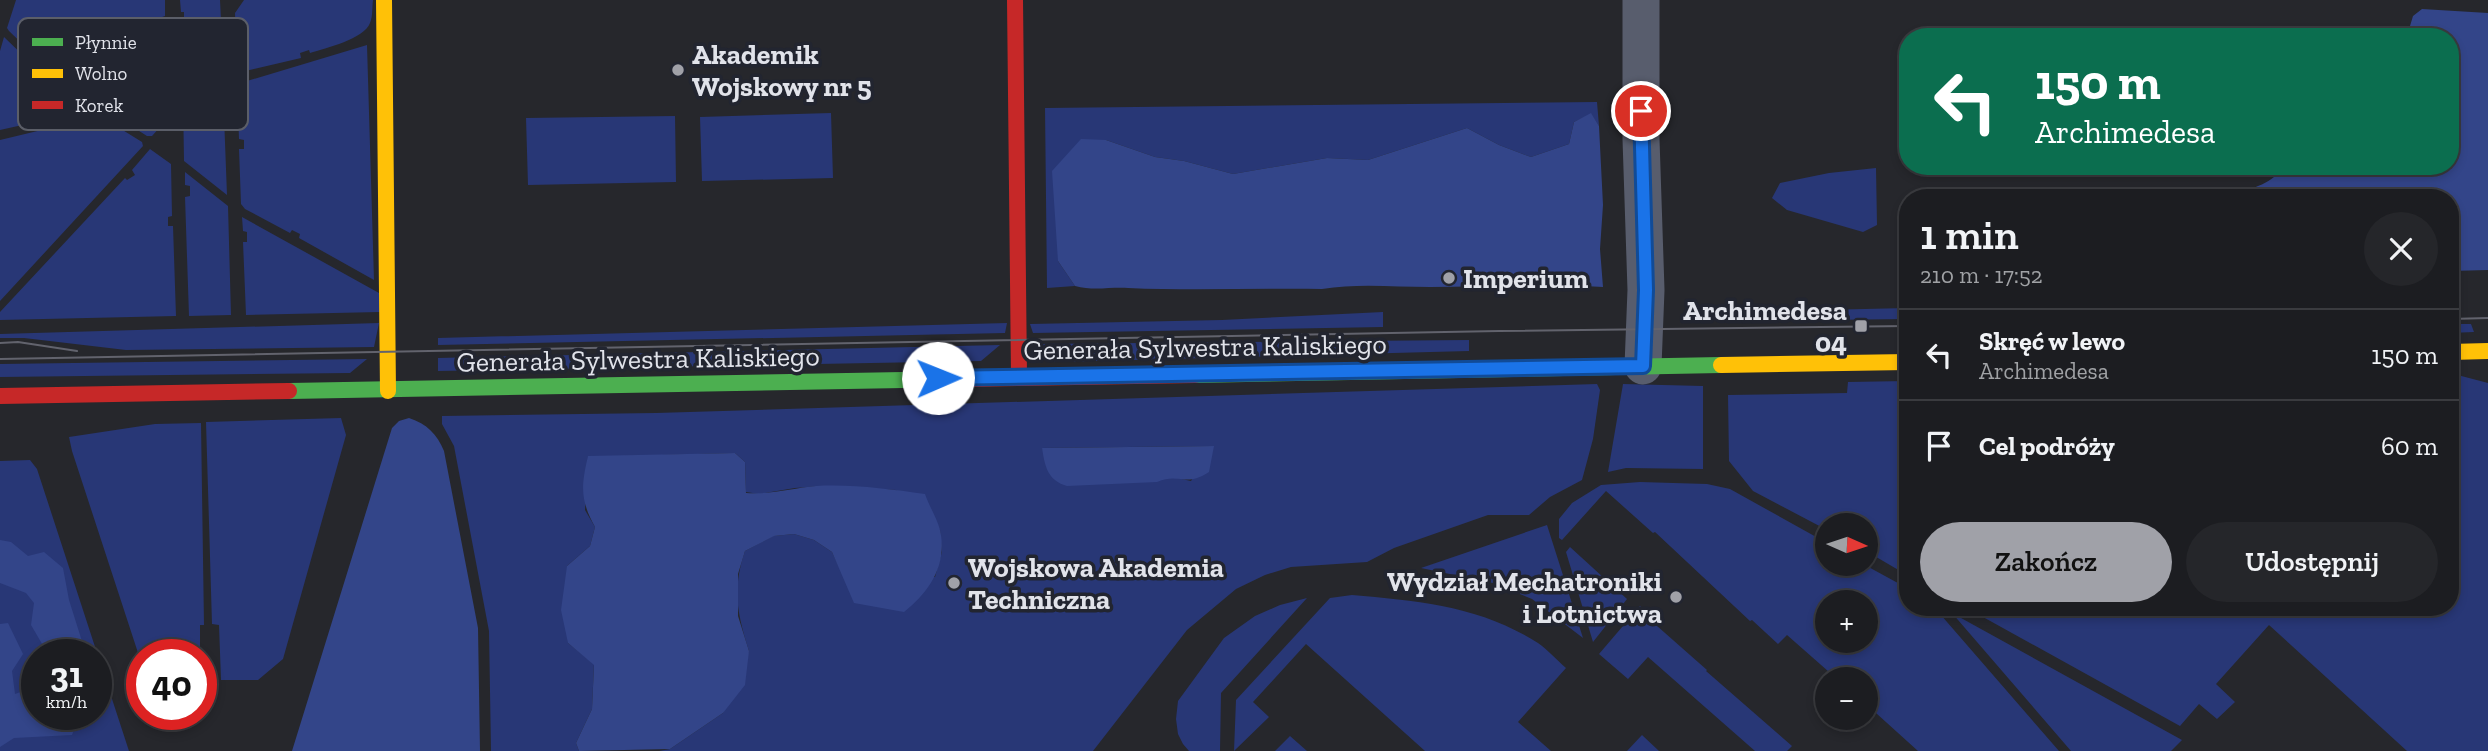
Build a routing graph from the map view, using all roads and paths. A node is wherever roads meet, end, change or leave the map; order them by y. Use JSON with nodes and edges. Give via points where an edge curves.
{"nodes":[{"id":1,"x":384,"y":0,"type":"edge"},
{"id":2,"x":1016,"y":0,"type":"edge"},
{"id":3,"x":1641,"y":0,"type":"edge"},
{"id":4,"x":2488,"y":351,"type":"edge"},
{"id":5,"x":2459,"y":352,"type":"edge"},
{"id":6,"x":1899,"y":362,"type":"edge"},
{"id":7,"x":1643,"y":366,"type":"junction"},
{"id":8,"x":1019,"y":376,"type":"junction"},
{"id":9,"x":388,"y":391,"type":"junction"},
{"id":10,"x":0,"y":396,"type":"edge"}],
"edges":[{"from":1,"to":9,"type":"street"},
{"from":2,"to":8,"type":"street"},
{"from":3,"to":7,"type":"street"},
{"from":4,"to":5,"type":"street"},
{"from":6,"to":7,"type":"street","name":"Generała Sylwestra Kaliskiego"},
{"from":7,"to":8,"type":"street","name":"Generała Sylwestra Kaliskiego"},
{"from":8,"to":9,"type":"street","name":"Generała Sylwestra Kaliskiego"},
{"from":9,"to":10,"type":"street","name":"Generała Sylwestra Kaliskiego"}]}
